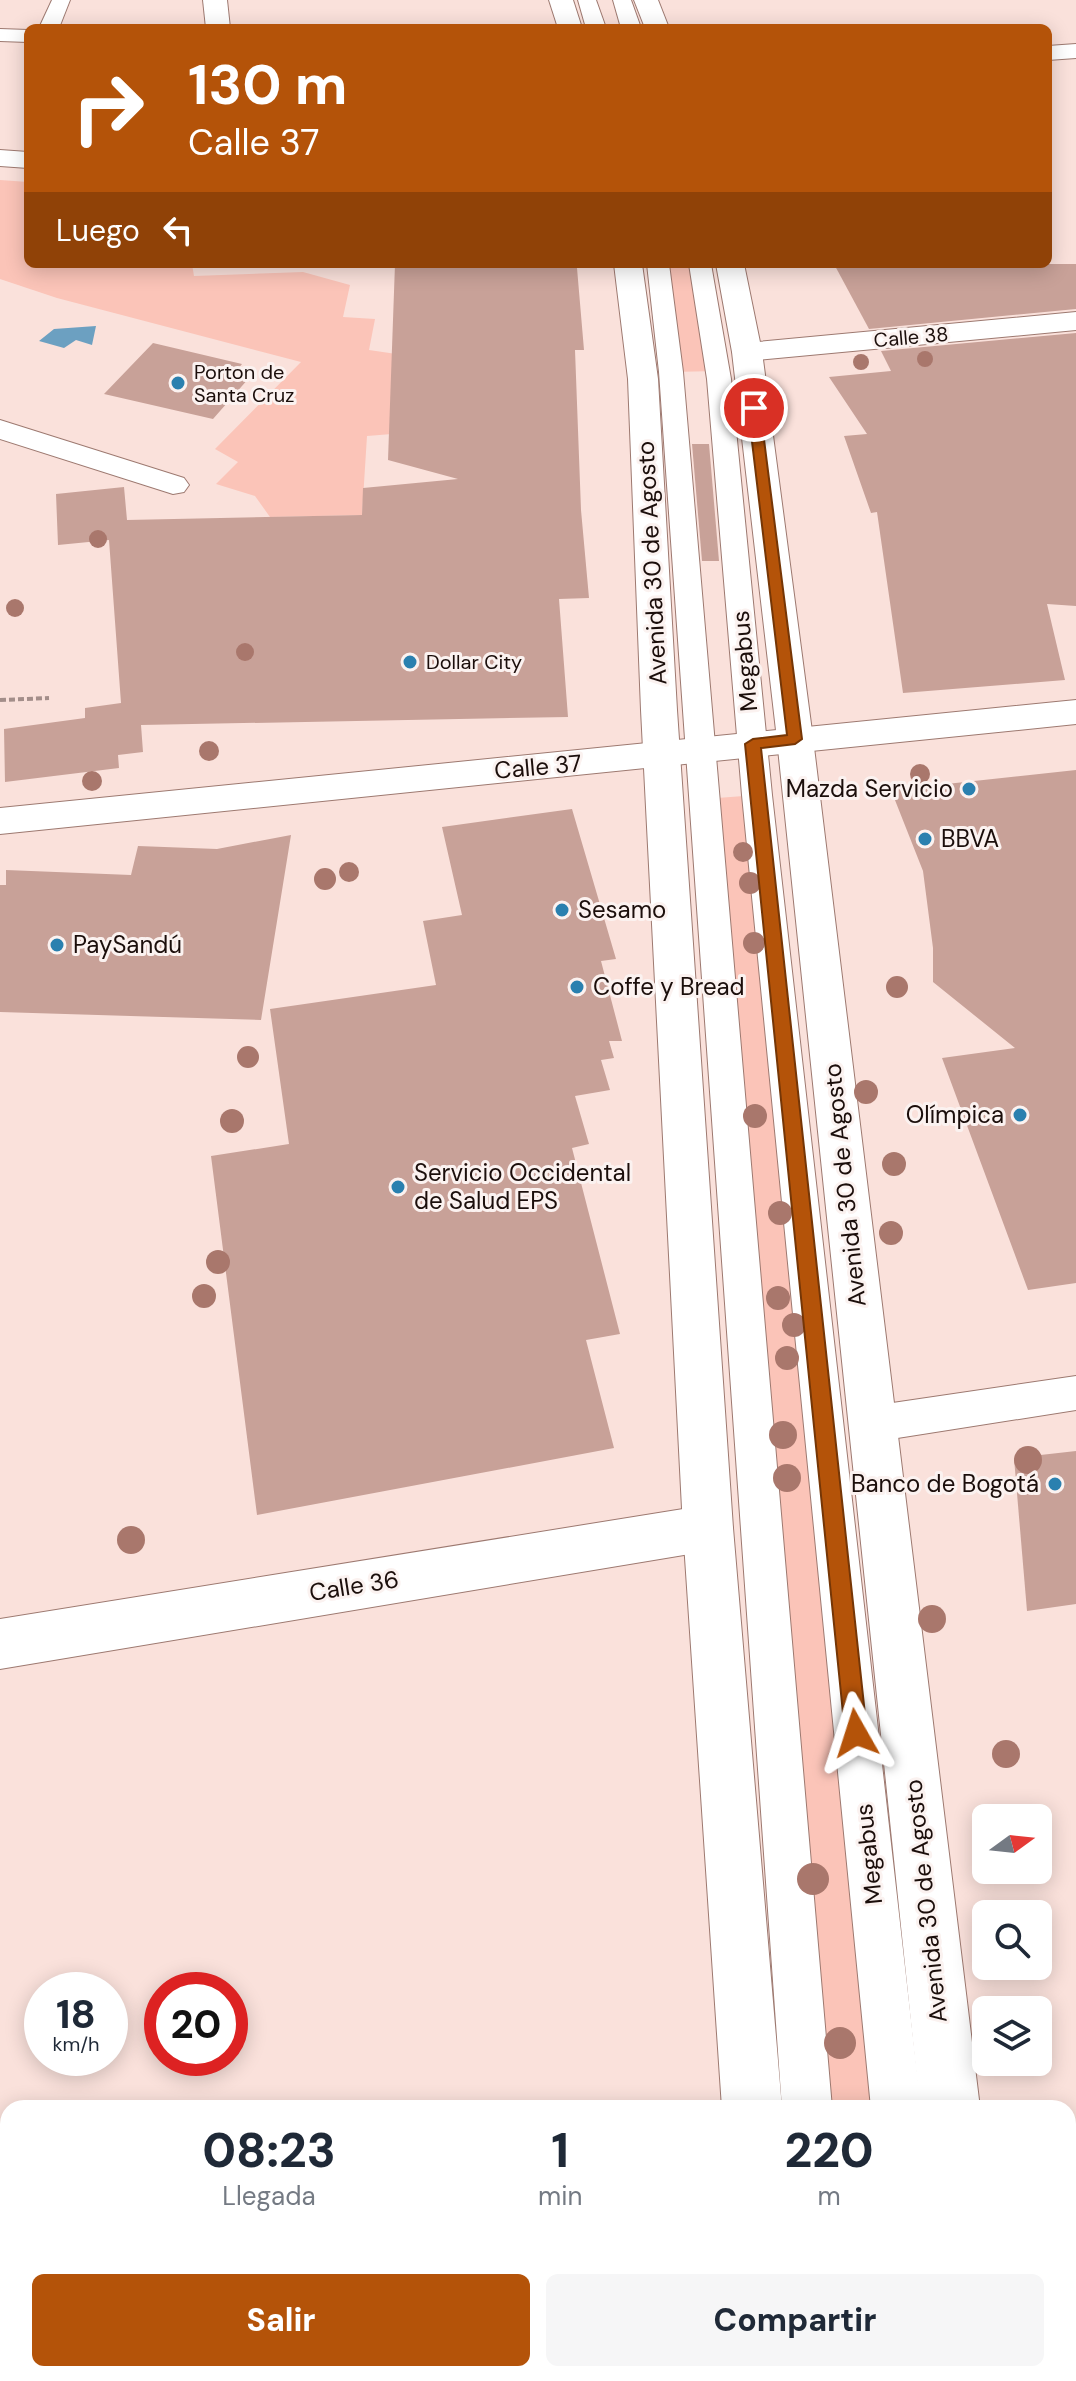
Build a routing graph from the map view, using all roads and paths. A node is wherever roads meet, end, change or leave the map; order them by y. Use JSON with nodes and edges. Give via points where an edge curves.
{"nodes":[{"id":1,"x":61,"y":0,"type":"edge"},
{"id":2,"x":215,"y":0,"type":"edge"},
{"id":3,"x":561,"y":0,"type":"edge"},
{"id":4,"x":587,"y":0,"type":"edge"},
{"id":5,"x":622,"y":0,"type":"edge"},
{"id":6,"x":646,"y":0,"type":"edge"},
{"id":7,"x":51,"y":24,"type":"edge"},
{"id":8,"x":218,"y":24,"type":"edge"},
{"id":9,"x":569,"y":24,"type":"edge"},
{"id":10,"x":595,"y":24,"type":"edge"},
{"id":11,"x":630,"y":24,"type":"edge"},
{"id":12,"x":655,"y":24,"type":"edge"},
{"id":13,"x":0,"y":35,"type":"edge"},
{"id":14,"x":24,"y":36,"type":"edge"},
{"id":15,"x":1076,"y":51,"type":"edge"},
{"id":16,"x":1052,"y":53,"type":"edge"},
{"id":17,"x":0,"y":158,"type":"edge"},
{"id":18,"x":24,"y":160,"type":"edge"},
{"id":19,"x":629,"y":268,"type":"edge"},
{"id":20,"x":658,"y":268,"type":"edge"},
{"id":21,"x":701,"y":268,"type":"edge"},
{"id":22,"x":731,"y":268,"type":"edge"},
{"id":23,"x":1076,"y":321,"type":"edge"},
{"id":24,"x":747,"y":352,"type":"junction"},
{"id":25,"x":0,"y":429,"type":"edge"},
{"id":26,"x":173,"y":485,"type":"dead end"},
{"id":27,"x":49,"y":698,"type":"dead end"},
{"id":28,"x":0,"y":700,"type":"edge"},
{"id":29,"x":1076,"y":712,"type":"edge"},
{"id":30,"x":774,"y":742,"type":"junction"},
{"id":31,"x":682,"y":753,"type":"junction"},
{"id":32,"x":0,"y":821,"type":"edge"},
{"id":33,"x":1076,"y":1393,"type":"edge"},
{"id":34,"x":872,"y":1424,"type":"junction"},
{"id":35,"x":708,"y":1528,"type":"junction"},
{"id":36,"x":0,"y":1644,"type":"edge"},
{"id":37,"x":751,"y":2100,"type":"edge"},
{"id":38,"x":806,"y":2100,"type":"edge"},
{"id":39,"x":895,"y":2100,"type":"edge"},
{"id":40,"x":949,"y":2100,"type":"edge"}],
"edges":[{"from":1,"to":7,"type":"lane"},
{"from":2,"to":8,"type":"main road"},
{"from":3,"to":9,"type":"main road"},
{"from":4,"to":10,"type":"lane"},
{"from":5,"to":11,"type":"lane"},
{"from":6,"to":12,"type":"main road"},
{"from":13,"to":14,"type":"lane"},
{"from":15,"to":16,"type":"main road"},
{"from":17,"to":18,"type":"main road"},
{"from":19,"to":31,"type":"main road","name":"Avenida 30 de Agosto"},
{"from":20,"to":31,"type":"lane","via":[[671,372]]},
{"from":21,"to":30,"type":"lane","name":"Megabus"},
{"from":22,"to":24,"type":"main road","name":"Avenida 30 de Agosto"},
{"from":23,"to":24,"type":"main road","name":"Calle 38"},
{"from":24,"to":30,"type":"main road","name":"Avenida 30 de Agosto"},
{"from":25,"to":26,"type":"main road"},
{"from":27,"to":28,"type":"path"},
{"from":29,"to":30,"type":"main road","name":"Calle 37"},
{"from":30,"to":31,"type":"main road","name":"Calle 37"},
{"from":30,"to":34,"type":"main road","name":"Avenida 30 de Agosto"},
{"from":30,"to":39,"type":"lane","name":"Megabus"},
{"from":31,"to":32,"type":"main road","name":"Calle 37"},
{"from":31,"to":35,"type":"main road","name":"Avenida 30 de Agosto"},
{"from":31,"to":38,"type":"lane"},
{"from":33,"to":34,"type":"lane"},
{"from":34,"to":40,"type":"main road","name":"Avenida 30 de Agosto"},
{"from":35,"to":36,"type":"main road","name":"Calle 36"},
{"from":35,"to":37,"type":"main road","name":"Avenida 30 de Agosto"}]}
